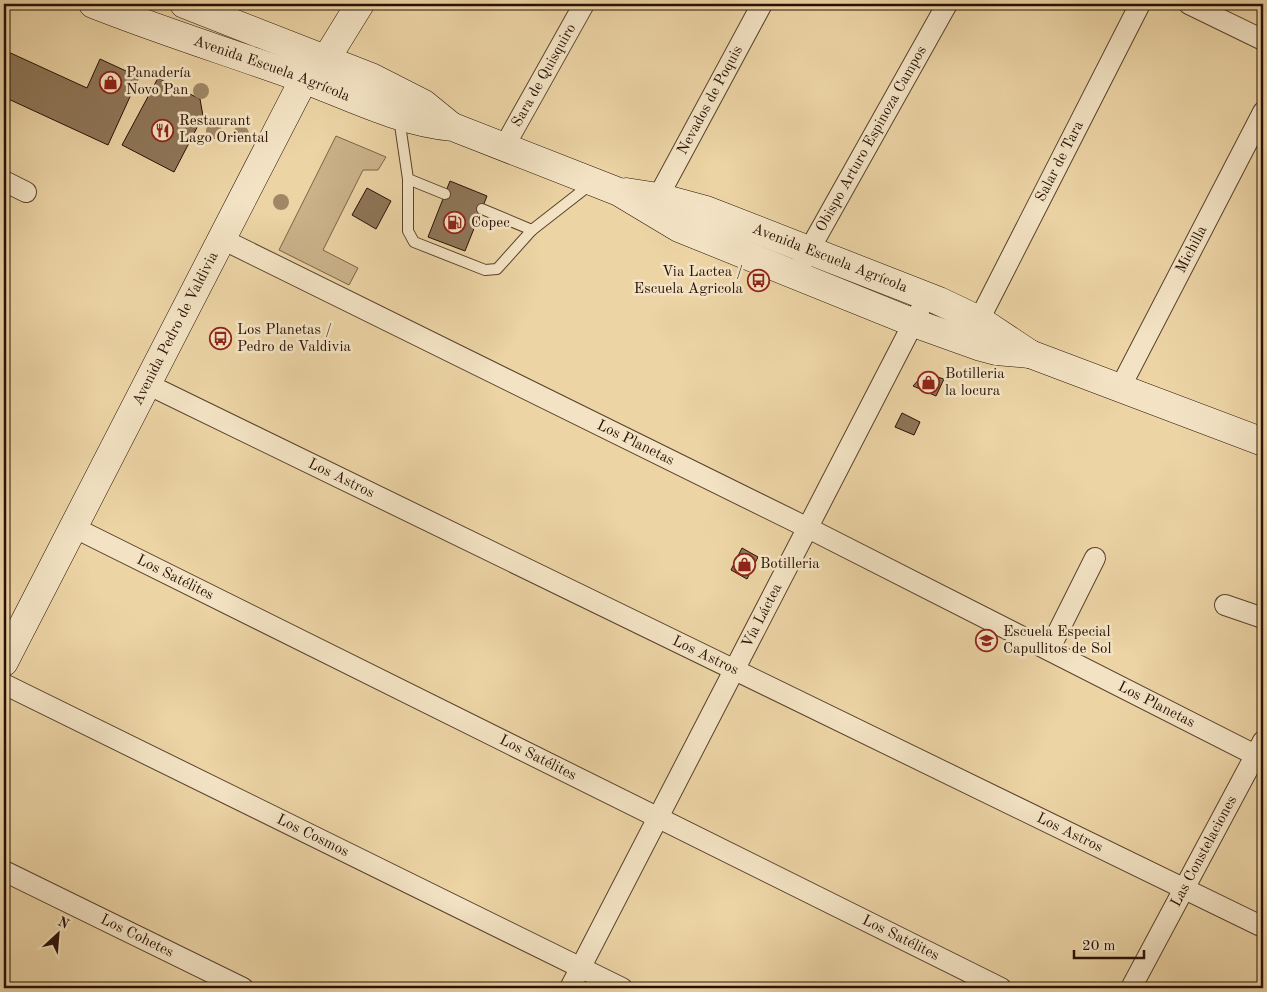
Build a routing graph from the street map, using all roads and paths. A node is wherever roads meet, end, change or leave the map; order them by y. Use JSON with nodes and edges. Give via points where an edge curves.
{"nodes":[{"id":1,"x":93,"y":4,"type":"edge"},
{"id":2,"x":184,"y":4,"type":"edge"},
{"id":3,"x":360,"y":4,"type":"edge"},
{"id":4,"x":584,"y":4,"type":"edge"},
{"id":5,"x":762,"y":4,"type":"edge"},
{"id":6,"x":948,"y":4,"type":"edge"},
{"id":7,"x":1140,"y":4,"type":"edge"},
{"id":8,"x":1189,"y":4,"type":"edge"},
{"id":9,"x":1263,"y":40,"type":"edge"},
{"id":10,"x":326,"y":59,"type":"junction"},
{"id":11,"x":304,"y":79,"type":"junction"},
{"id":12,"x":1263,"y":112,"type":"edge"},
{"id":13,"x":399,"y":117,"type":"junction"},
{"id":14,"x":452,"y":127,"type":"junction"},
{"id":15,"x":504,"y":147,"type":"junction"},
{"id":16,"x":408,"y":179,"type":"junction"},
{"id":17,"x":4,"y":181,"type":"edge"},
{"id":18,"x":594,"y":182,"type":"junction"},
{"id":19,"x":26,"y":192,"type":"dead end"},
{"id":20,"x":619,"y":192,"type":"junction"},
{"id":21,"x":445,"y":194,"type":"dead end"},
{"id":22,"x":658,"y":197,"type":"junction"},
{"id":23,"x":482,"y":209,"type":"dead end"},
{"id":24,"x":532,"y":230,"type":"junction"},
{"id":25,"x":222,"y":239,"type":"junction"},
{"id":26,"x":809,"y":250,"type":"junction"},
{"id":27,"x":796,"y":275,"type":"junction"},
{"id":28,"x":926,"y":297,"type":"junction"},
{"id":29,"x":979,"y":320,"type":"junction"},
{"id":30,"x":914,"y":323,"type":"junction"},
{"id":31,"x":1030,"y":354,"type":"junction"},
{"id":32,"x":147,"y":384,"type":"junction"},
{"id":33,"x":1120,"y":388,"type":"junction"},
{"id":34,"x":1263,"y":442,"type":"edge"},
{"id":35,"x":74,"y":527,"type":"junction"},
{"id":36,"x":808,"y":528,"type":"junction"},
{"id":37,"x":1095,"y":558,"type":"dead end"},
{"id":38,"x":1225,"y":605,"type":"dead end"},
{"id":39,"x":1263,"y":618,"type":"edge"},
{"id":40,"x":1049,"y":650,"type":"junction"},
{"id":41,"x":4,"y":662,"type":"edge"},
{"id":42,"x":734,"y":671,"type":"junction"},
{"id":43,"x":4,"y":684,"type":"edge"},
{"id":44,"x":1261,"y":752,"type":"edge"},
{"id":45,"x":659,"y":817,"type":"junction"},
{"id":46,"x":4,"y":871,"type":"edge"},
{"id":47,"x":1183,"y":890,"type":"junction"},
{"id":48,"x":1263,"y":927,"type":"edge"},
{"id":49,"x":581,"y":968,"type":"junction"},
{"id":50,"x":243,"y":988,"type":"edge"},
{"id":51,"x":570,"y":988,"type":"edge"},
{"id":52,"x":622,"y":988,"type":"edge"},
{"id":53,"x":1001,"y":988,"type":"edge"},
{"id":54,"x":1131,"y":988,"type":"edge"}],
"edges":[{"from":1,"to":11,"type":"main road","name":"Avenida Escuela Agrícola"},
{"from":2,"to":10,"type":"main road","name":"Avenida Escuela Agrícola"},
{"from":3,"to":10,"type":"main road","name":"Avenida Pedro de Valdivia"},
{"from":4,"to":15,"type":"street","name":"Sara de Quisquiro"},
{"from":5,"to":22,"type":"street","name":"Nevados de Poquis"},
{"from":6,"to":26,"type":"street","name":"Obispo Arturo Espinoza Campos"},
{"from":7,"to":29,"type":"street","name":"Salar de Tara"},
{"from":8,"to":9,"type":"street"},
{"from":10,"to":11,"type":"main road","name":"Avenida Pedro de Valdivia"},
{"from":10,"to":14,"type":"main road","name":"Avenida Escuela Agrícola","via":[[409,95]]},
{"from":11,"to":13,"type":"main road","name":"Avenida Escuela Agrícola"},
{"from":11,"to":25,"type":"main road","name":"Avenida Pedro de Valdivia"},
{"from":12,"to":33,"type":"street","name":"Michilla"},
{"from":13,"to":14,"type":"main road","name":"Avenida Escuela Agrícola"},
{"from":13,"to":16,"type":"lane"},
{"from":14,"to":15,"type":"main road","name":"Avenida Escuela Agrícola"},
{"from":15,"to":18,"type":"main road","name":"Avenida Escuela Agrícola"},
{"from":16,"to":21,"type":"lane"},
{"from":16,"to":24,"type":"lane","via":[[408,231],[414,242],[491,271],[497,269]]},
{"from":17,"to":19,"type":"street"},
{"from":18,"to":20,"type":"main road","name":"Avenida Escuela Agrícola"},
{"from":18,"to":24,"type":"lane"},
{"from":20,"to":22,"type":"main road","name":"Avenida Escuela Agrícola"},
{"from":20,"to":27,"type":"main road","name":"Avenida Escuela Agrícola","via":[[678,228]]},
{"from":22,"to":26,"type":"main road","name":"Avenida Escuela Agrícola","via":[[706,210]]},
{"from":23,"to":24,"type":"lane"},
{"from":25,"to":32,"type":"main road","name":"Avenida Pedro de Valdivia"},
{"from":25,"to":36,"type":"street","name":"Los Planetas"},
{"from":26,"to":27,"type":"street","name":"Obispo Arturo Espinoza Campos"},
{"from":26,"to":28,"type":"main road","name":"Avenida Escuela Agrícola"},
{"from":27,"to":30,"type":"main road","name":"Avenida Escuela Agrícola"},
{"from":28,"to":29,"type":"main road","name":"Avenida Escuela Agrícola"},
{"from":28,"to":30,"type":"street","name":"Vía Láctea"},
{"from":29,"to":31,"type":"main road","name":"Avenida Escuela Agrícola"},
{"from":30,"to":31,"type":"main road","name":"Avenida Escuela Agrícola","via":[[981,347]]},
{"from":30,"to":36,"type":"street","name":"Vía Láctea"},
{"from":31,"to":33,"type":"main road","name":"Avenida Escuela Agrícola"},
{"from":32,"to":35,"type":"main road","name":"Avenida Pedro de Valdivia"},
{"from":32,"to":42,"type":"street","name":"Los Astros"},
{"from":33,"to":34,"type":"main road","name":"Avenida Escuela Agrícola"},
{"from":35,"to":41,"type":"main road","name":"Avenida Pedro de Valdivia"},
{"from":35,"to":45,"type":"street","name":"Los Satélites"},
{"from":36,"to":40,"type":"street","name":"Los Planetas"},
{"from":36,"to":42,"type":"street","name":"Vía Láctea"},
{"from":37,"to":40,"type":"street"},
{"from":38,"to":39,"type":"street"},
{"from":40,"to":44,"type":"street","name":"Los Planetas"},
{"from":42,"to":45,"type":"street","name":"Vía Láctea"},
{"from":42,"to":47,"type":"street","name":"Los Astros"},
{"from":43,"to":49,"type":"street","name":"Los Cosmos"},
{"from":44,"to":47,"type":"street","name":"Las Constelaciones"},
{"from":45,"to":49,"type":"street","name":"Vía Láctea"},
{"from":45,"to":53,"type":"street","name":"Los Satélites"},
{"from":46,"to":50,"type":"street","name":"Los Cohetes"},
{"from":47,"to":48,"type":"street","name":"Los Astros"},
{"from":47,"to":54,"type":"street","name":"Las Constelaciones"},
{"from":49,"to":51,"type":"street","name":"Vía Láctea"},
{"from":49,"to":52,"type":"street","name":"Los Cosmos"}]}
